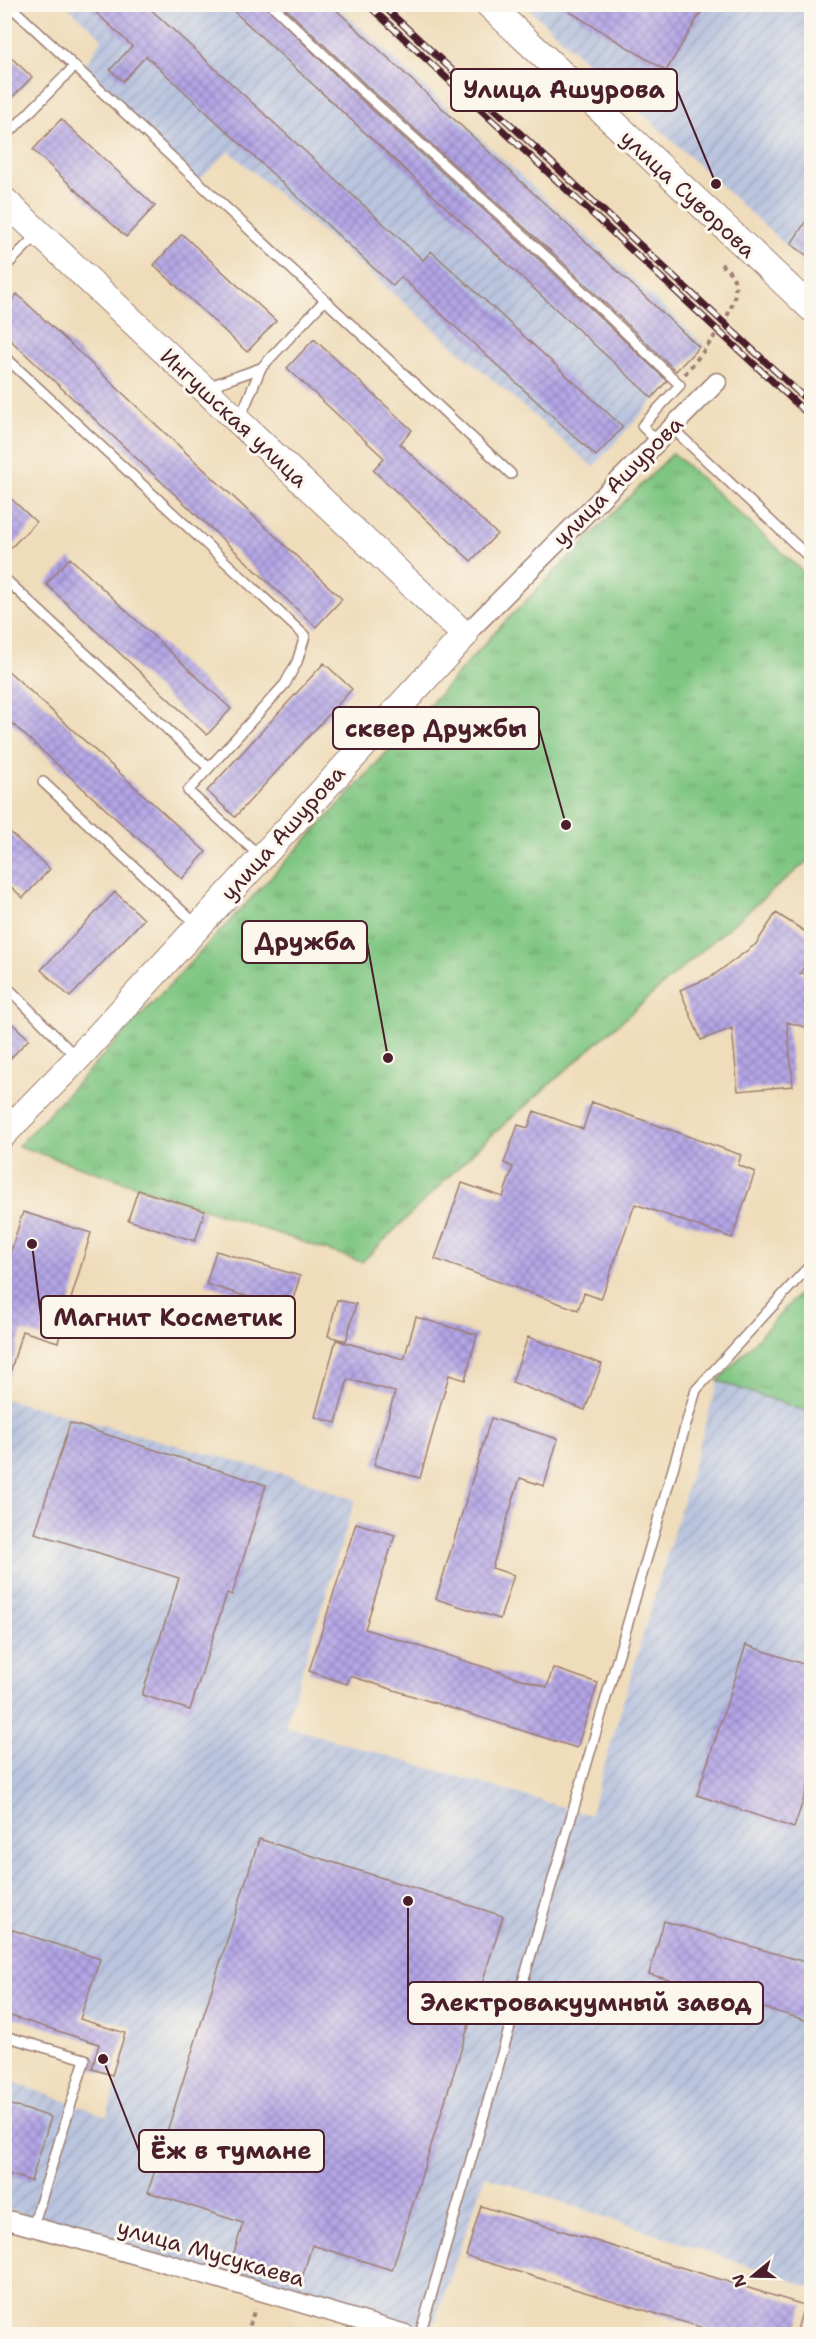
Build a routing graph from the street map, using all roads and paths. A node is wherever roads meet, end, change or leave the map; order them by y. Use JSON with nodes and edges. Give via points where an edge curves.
{"nodes":[{"id":1,"x":8,"y":4,"type":"edge"},
{"id":2,"x":271,"y":4,"type":"edge"},
{"id":3,"x":488,"y":4,"type":"edge"},
{"id":4,"x":75,"y":66,"type":"junction"},
{"id":5,"x":4,"y":138,"type":"edge"},
{"id":6,"x":4,"y":200,"type":"edge"},
{"id":7,"x":39,"y":233,"type":"junction"},
{"id":8,"x":721,"y":264,"type":"dead end"},
{"id":9,"x":4,"y":268,"type":"edge"},
{"id":10,"x":325,"y":300,"type":"junction"},
{"id":11,"x":812,"y":309,"type":"edge"},
{"id":12,"x":4,"y":356,"type":"edge"},
{"id":13,"x":261,"y":368,"type":"junction"},
{"id":14,"x":717,"y":382,"type":"dead end"},
{"id":15,"x":678,"y":383,"type":"junction"},
{"id":16,"x":203,"y":389,"type":"junction"},
{"id":17,"x":238,"y":421,"type":"junction"},
{"id":18,"x":671,"y":427,"type":"junction"},
{"id":19,"x":657,"y":441,"type":"junction"},
{"id":20,"x":511,"y":474,"type":"dead end"},
{"id":21,"x":812,"y":560,"type":"edge"},
{"id":22,"x":4,"y":578,"type":"edge"},
{"id":23,"x":465,"y":635,"type":"junction"},
{"id":24,"x":208,"y":768,"type":"junction"},
{"id":25,"x":43,"y":782,"type":"dead end"},
{"id":26,"x":261,"y":857,"type":"junction"},
{"id":27,"x":198,"y":926,"type":"junction"},
{"id":28,"x":6,"y":990,"type":"edge"},
{"id":29,"x":78,"y":1058,"type":"junction"},
{"id":30,"x":4,"y":1134,"type":"edge"},
{"id":31,"x":812,"y":1263,"type":"edge"},
{"id":32,"x":4,"y":2036,"type":"edge"},
{"id":33,"x":4,"y":2219,"type":"edge"},
{"id":34,"x":33,"y":2226,"type":"junction"},
{"id":35,"x":261,"y":2291,"type":"junction"},
{"id":36,"x":247,"y":2334,"type":"edge"},
{"id":37,"x":405,"y":2334,"type":"edge"},
{"id":38,"x":420,"y":2334,"type":"edge"}],
"edges":[{"from":1,"to":4,"type":"lane"},
{"from":2,"to":15,"type":"lane"},
{"from":3,"to":11,"type":"street","name":"улица Суворова"},
{"from":4,"to":5,"type":"lane"},
{"from":4,"to":10,"type":"lane"},
{"from":6,"to":7,"type":"street","name":"Ингушская улица"},
{"from":7,"to":9,"type":"lane"},
{"from":7,"to":16,"type":"street","name":"Ингушская улица"},
{"from":8,"to":15,"type":"path","via":[[733,276],[736,298]]},
{"from":10,"to":13,"type":"lane"},
{"from":10,"to":20,"type":"lane"},
{"from":12,"to":24,"type":"lane","via":[[305,636],[285,684]]},
{"from":13,"to":16,"type":"lane"},
{"from":13,"to":17,"type":"lane"},
{"from":14,"to":18,"type":"street","name":"улица Ашурова"},
{"from":15,"to":19,"type":"lane","via":[[642,426]]},
{"from":16,"to":17,"type":"street","name":"Ингушская улица"},
{"from":17,"to":23,"type":"street","name":"Ингушская улица"},
{"from":18,"to":19,"type":"street","name":"улица Ашурова"},
{"from":18,"to":21,"type":"lane"},
{"from":19,"to":23,"type":"street","name":"улица Ашурова"},
{"from":22,"to":24,"type":"lane"},
{"from":23,"to":26,"type":"street","name":"улица Ашурова"},
{"from":24,"to":26,"type":"lane","via":[[188,791]]},
{"from":25,"to":27,"type":"lane"},
{"from":26,"to":27,"type":"street","name":"улица Ашурова"},
{"from":27,"to":29,"type":"street","name":"улица Ашурова"},
{"from":28,"to":29,"type":"lane"},
{"from":29,"to":30,"type":"street","name":"улица Ашурова"},
{"from":31,"to":38,"type":"lane","via":[[696,1390]]},
{"from":32,"to":34,"type":"lane","via":[[85,2059]]},
{"from":33,"to":34,"type":"street","name":"улица Мусукаева"},
{"from":34,"to":35,"type":"street","name":"улица Мусукаева"},
{"from":35,"to":36,"type":"path"},
{"from":35,"to":37,"type":"street","name":"улица Мусукаева"}]}
